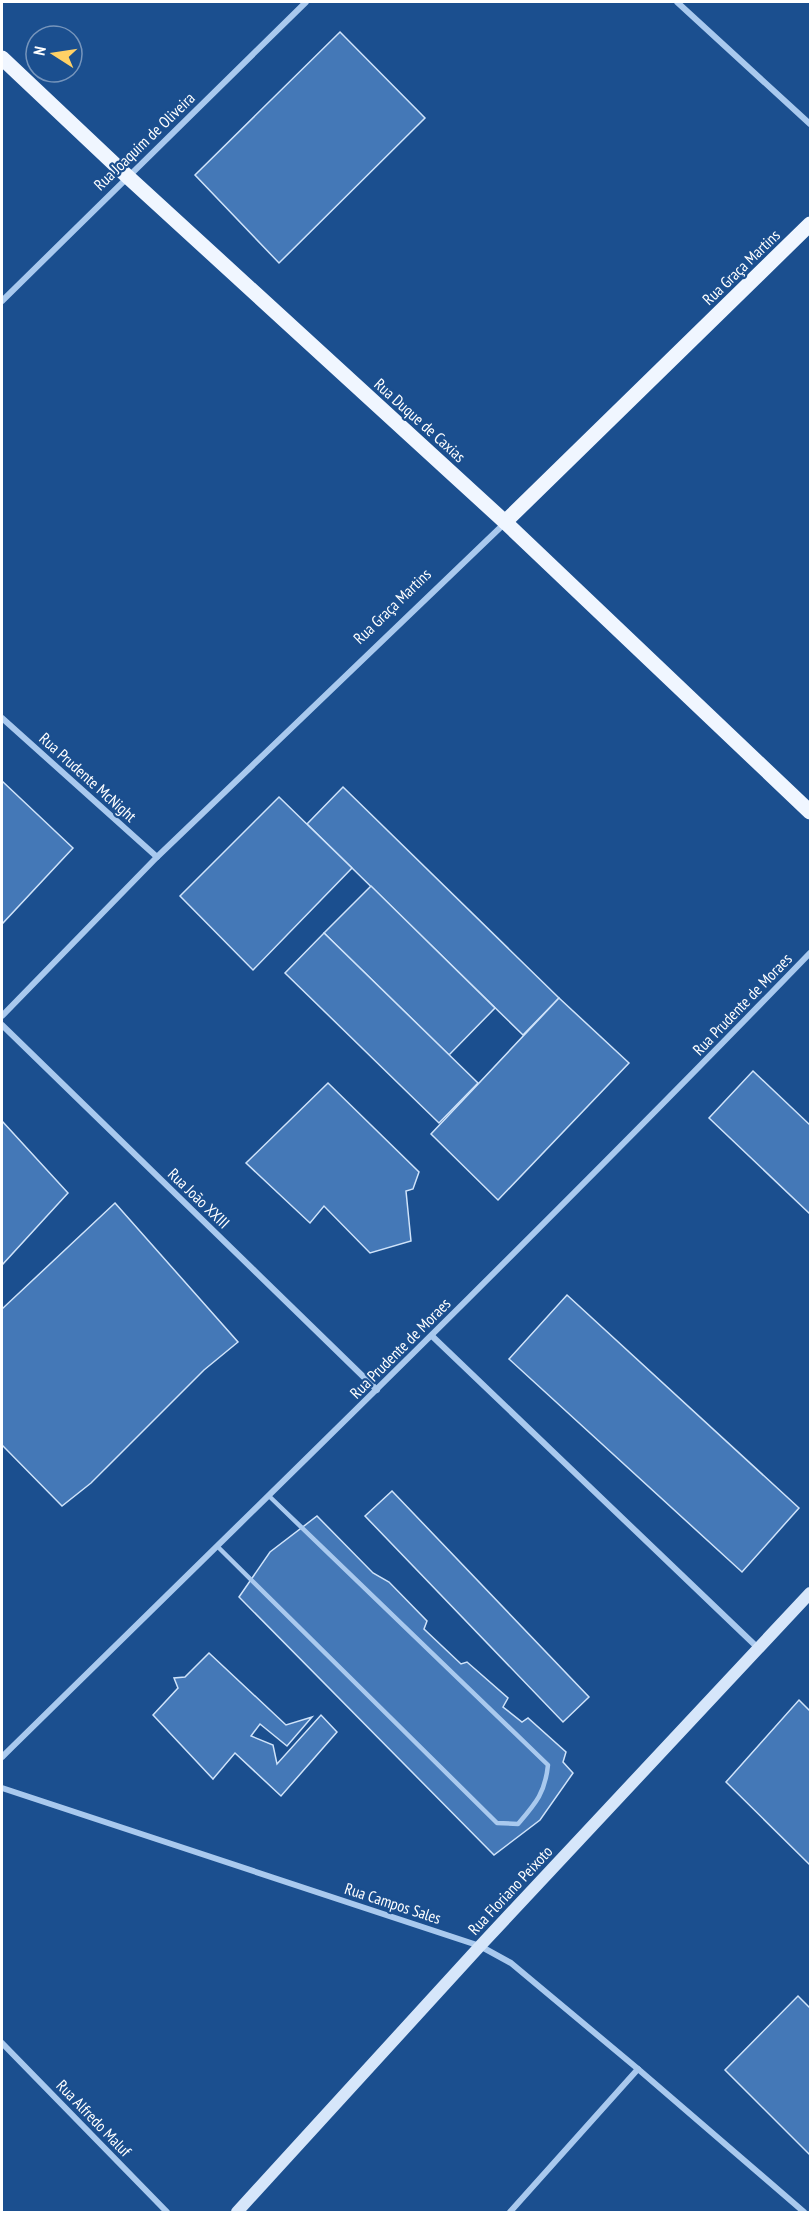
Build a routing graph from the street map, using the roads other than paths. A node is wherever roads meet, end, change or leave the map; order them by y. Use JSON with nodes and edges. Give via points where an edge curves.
{"nodes":[{"id":1,"x":306,"y":2,"type":"edge"},
{"id":2,"x":677,"y":2,"type":"edge"},
{"id":3,"x":2,"y":58,"type":"edge"},
{"id":4,"x":810,"y":124,"type":"edge"},
{"id":5,"x":127,"y":176,"type":"junction"},
{"id":6,"x":810,"y":224,"type":"edge"},
{"id":7,"x":2,"y":301,"type":"edge"},
{"id":8,"x":505,"y":522,"type":"junction"},
{"id":9,"x":2,"y":718,"type":"edge"},
{"id":10,"x":810,"y":812,"type":"edge"},
{"id":11,"x":157,"y":857,"type":"junction"},
{"id":12,"x":810,"y":953,"type":"edge"},
{"id":13,"x":2,"y":1016,"type":"edge"},
{"id":14,"x":2,"y":1025,"type":"edge"},
{"id":15,"x":432,"y":1336,"type":"junction"},
{"id":16,"x":377,"y":1390,"type":"junction"},
{"id":17,"x":269,"y":1496,"type":"junction"},
{"id":18,"x":217,"y":1546,"type":"junction"},
{"id":19,"x":810,"y":1593,"type":"edge"},
{"id":20,"x":758,"y":1648,"type":"junction"},
{"id":21,"x":2,"y":1757,"type":"edge"},
{"id":22,"x":2,"y":1788,"type":"edge"},
{"id":23,"x":480,"y":1946,"type":"junction"},
{"id":24,"x":2,"y":2043,"type":"edge"},
{"id":25,"x":638,"y":2069,"type":"junction"},
{"id":26,"x":167,"y":2212,"type":"edge"},
{"id":27,"x":237,"y":2212,"type":"edge"},
{"id":28,"x":510,"y":2212,"type":"edge"},
{"id":29,"x":804,"y":2212,"type":"edge"}],
"edges":[{"from":1,"to":5,"type":"street","name":"Rua Joaquim de Oliveira"},
{"from":2,"to":4,"type":"street"},
{"from":3,"to":5,"type":"main road","name":"Rua Duque de Caxias"},
{"from":5,"to":7,"type":"street","name":"Rua Joaquim de Oliveira"},
{"from":5,"to":8,"type":"main road","name":"Rua Duque de Caxias"},
{"from":6,"to":8,"type":"main road","name":"Rua Graça Martins"},
{"from":8,"to":10,"type":"main road","name":"Rua Duque de Caxias"},
{"from":8,"to":11,"type":"street","name":"Rua Graça Martins"},
{"from":9,"to":11,"type":"street","name":"Rua Prudente McNight"},
{"from":11,"to":13,"type":"street","name":"Rua Graça Martins"},
{"from":12,"to":15,"type":"street","name":"Rua Prudente de Moraes","via":[[647,1123]]},
{"from":14,"to":16,"type":"street","name":"Rua João XXIII"},
{"from":15,"to":16,"type":"street","name":"Rua Prudente de Moraes"},
{"from":15,"to":20,"type":"street"},
{"from":16,"to":17,"type":"street","name":"Rua Prudente de Moraes"},
{"from":17,"to":18,"type":"street","name":"Rua Prudente de Moraes"},
{"from":17,"to":18,"type":"lane","via":[[548,1765],[546,1784],[518,1824],[497,1823]]},
{"from":18,"to":21,"type":"street","name":"Rua Prudente de Moraes"},
{"from":19,"to":20,"type":"main road","name":"Rua Floriano Peixoto"},
{"from":20,"to":23,"type":"main road","name":"Rua Floriano Peixoto"},
{"from":22,"to":23,"type":"street","name":"Rua Campos Sales"},
{"from":23,"to":25,"type":"street","name":"Rua Campos Sales","via":[[510,1963]]},
{"from":23,"to":27,"type":"main road","name":"Rua Floriano Peixoto"},
{"from":24,"to":26,"type":"street","name":"Rua Alfredo Maluf"},
{"from":25,"to":28,"type":"street"},
{"from":25,"to":29,"type":"street","name":"Rua Campos Sales"}]}
